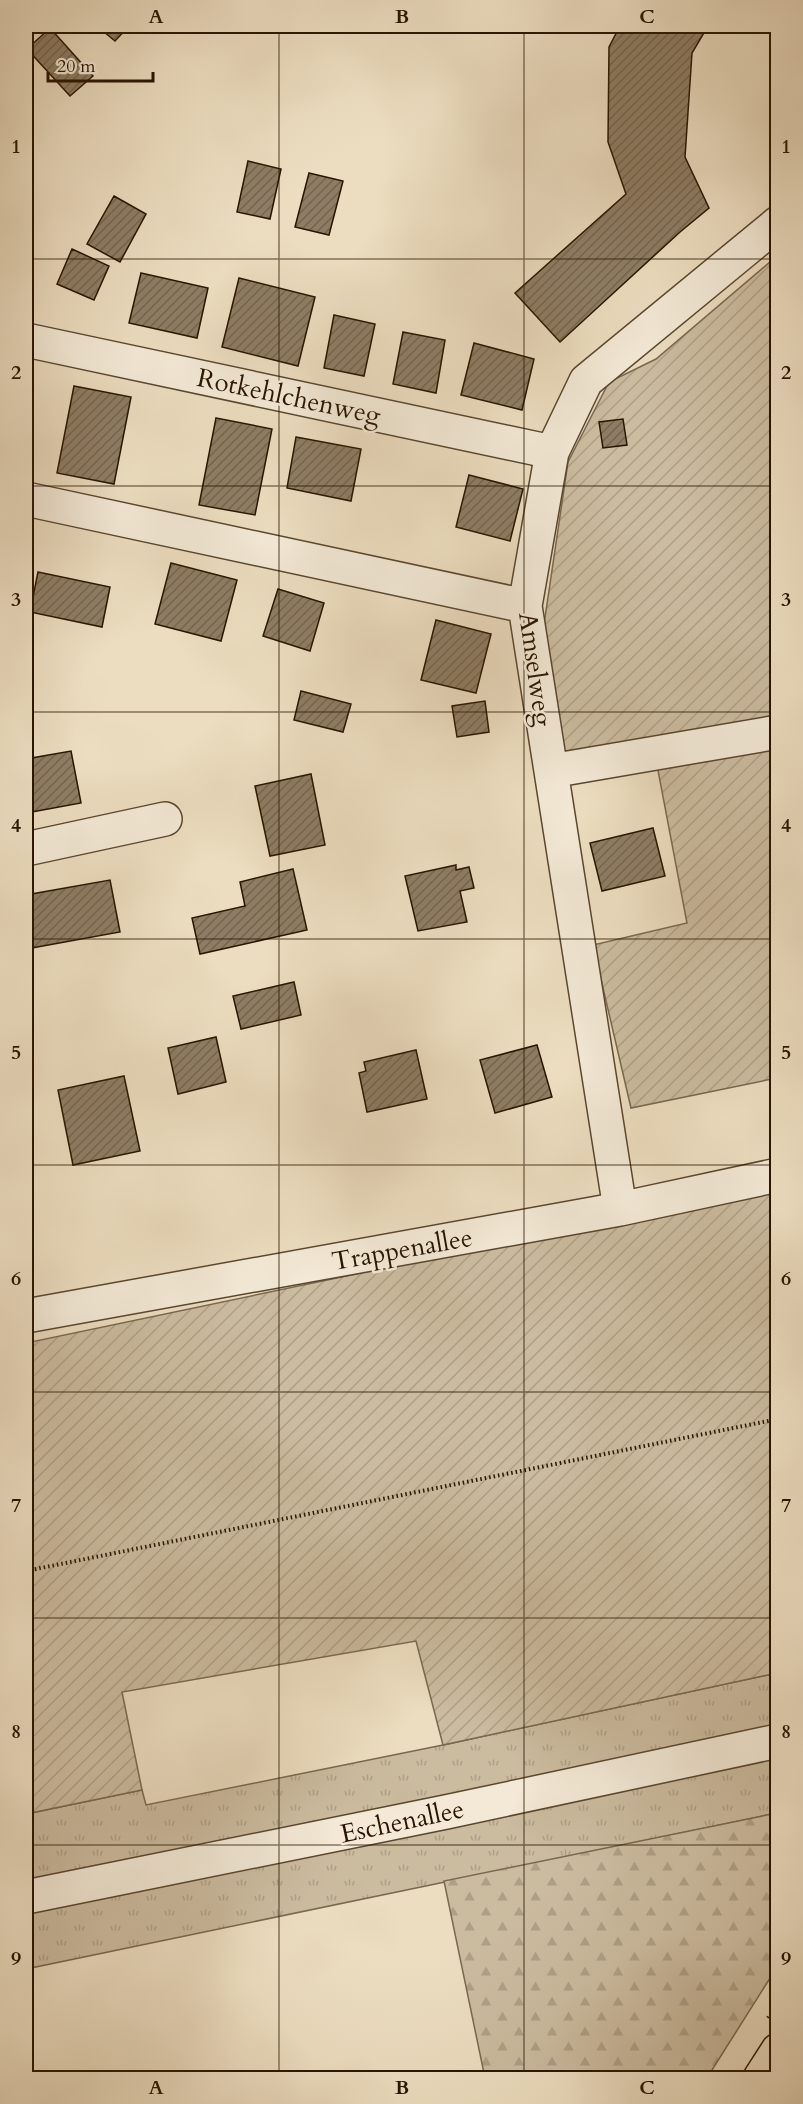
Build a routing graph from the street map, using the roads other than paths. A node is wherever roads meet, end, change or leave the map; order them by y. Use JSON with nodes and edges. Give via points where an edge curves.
{"nodes":[{"id":1,"x":777,"y":223,"type":"edge"},
{"id":2,"x":26,"y":340,"type":"edge"},
{"id":3,"x":552,"y":452,"type":"junction"},
{"id":4,"x":26,"y":498,"type":"edge"},
{"id":5,"x":525,"y":606,"type":"junction"},
{"id":6,"x":777,"y":732,"type":"edge"},
{"id":7,"x":551,"y":771,"type":"junction"},
{"id":8,"x":165,"y":819,"type":"dead end"},
{"id":9,"x":26,"y":849,"type":"edge"},
{"id":10,"x":777,"y":1175,"type":"edge"},
{"id":11,"x":620,"y":1209,"type":"junction"},
{"id":12,"x":26,"y":1316,"type":"edge"},
{"id":13,"x":777,"y":1741,"type":"edge"},
{"id":14,"x":26,"y":1897,"type":"edge"},
{"id":15,"x":777,"y":2050,"type":"edge"},
{"id":16,"x":759,"y":2079,"type":"edge"}],
"edges":[{"from":1,"to":3,"type":"street","name":"Amselweg","via":[[586,381]]},
{"from":2,"to":3,"type":"street","name":"Rotkehlchenweg"},
{"from":3,"to":5,"type":"street","name":"Amselweg"},
{"from":4,"to":5,"type":"street"},
{"from":5,"to":7,"type":"street","name":"Amselweg"},
{"from":6,"to":7,"type":"street"},
{"from":7,"to":11,"type":"street","name":"Amselweg"},
{"from":8,"to":9,"type":"street"},
{"from":10,"to":11,"type":"street","name":"Trappenallee"},
{"from":11,"to":12,"type":"street","name":"Trappenallee"},
{"from":13,"to":14,"type":"street","name":"Eschenallee"},
{"from":15,"to":16,"type":"main road"}]}
